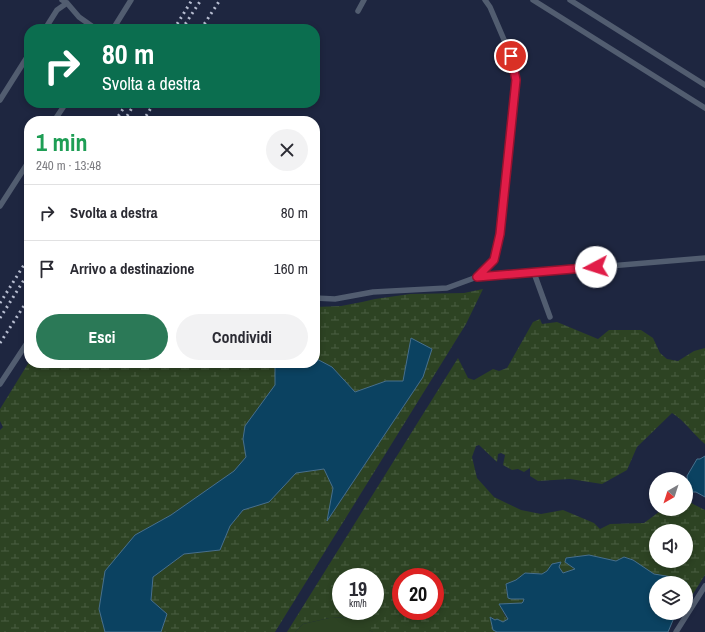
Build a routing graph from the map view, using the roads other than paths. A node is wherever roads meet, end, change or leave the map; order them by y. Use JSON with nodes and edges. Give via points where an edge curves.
{"nodes":[{"id":1,"x":131,"y":0,"type":"edge"},
{"id":2,"x":364,"y":0,"type":"edge"},
{"id":3,"x":485,"y":0,"type":"edge"},
{"id":4,"x":533,"y":0,"type":"edge"},
{"id":5,"x":570,"y":0,"type":"edge"},
{"id":6,"x":64,"y":2,"type":"edge"},
{"id":7,"x":358,"y":10,"type":"dead end"},
{"id":8,"x":48,"y":24,"type":"edge"},
{"id":9,"x":89,"y":24,"type":"edge"},
{"id":10,"x":116,"y":24,"type":"edge"},
{"id":11,"x":24,"y":62,"type":"edge"},
{"id":12,"x":705,"y":85,"type":"edge"},
{"id":13,"x":0,"y":100,"type":"edge"},
{"id":14,"x":705,"y":108,"type":"edge"},
{"id":15,"x":24,"y":169,"type":"edge"},
{"id":16,"x":0,"y":206,"type":"edge"},
{"id":17,"x":705,"y":258,"type":"edge"},
{"id":18,"x":534,"y":273,"type":"junction"},
{"id":19,"x":477,"y":277,"type":"junction"},
{"id":20,"x":320,"y":298,"type":"edge"},
{"id":21,"x":550,"y":317,"type":"dead end"},
{"id":22,"x":24,"y":348,"type":"edge"},
{"id":23,"x":0,"y":384,"type":"edge"},
{"id":24,"x":705,"y":586,"type":"edge"},
{"id":25,"x":676,"y":632,"type":"edge"}],
"edges":[{"from":1,"to":10,"type":"lane"},
{"from":2,"to":7,"type":"lane"},
{"from":3,"to":19,"type":"lane","via":[[511,56],[516,80],[498,240],[494,260]]},
{"from":4,"to":14,"type":"lane"},
{"from":5,"to":12,"type":"lane"},
{"from":6,"to":8,"type":"lane"},
{"from":6,"to":9,"type":"lane"},
{"from":11,"to":13,"type":"lane"},
{"from":15,"to":16,"type":"lane"},
{"from":17,"to":18,"type":"lane"},
{"from":18,"to":19,"type":"lane"},
{"from":18,"to":21,"type":"lane"},
{"from":19,"to":20,"type":"lane","via":[[447,288]]},
{"from":22,"to":23,"type":"lane"},
{"from":24,"to":25,"type":"lane"}]}
